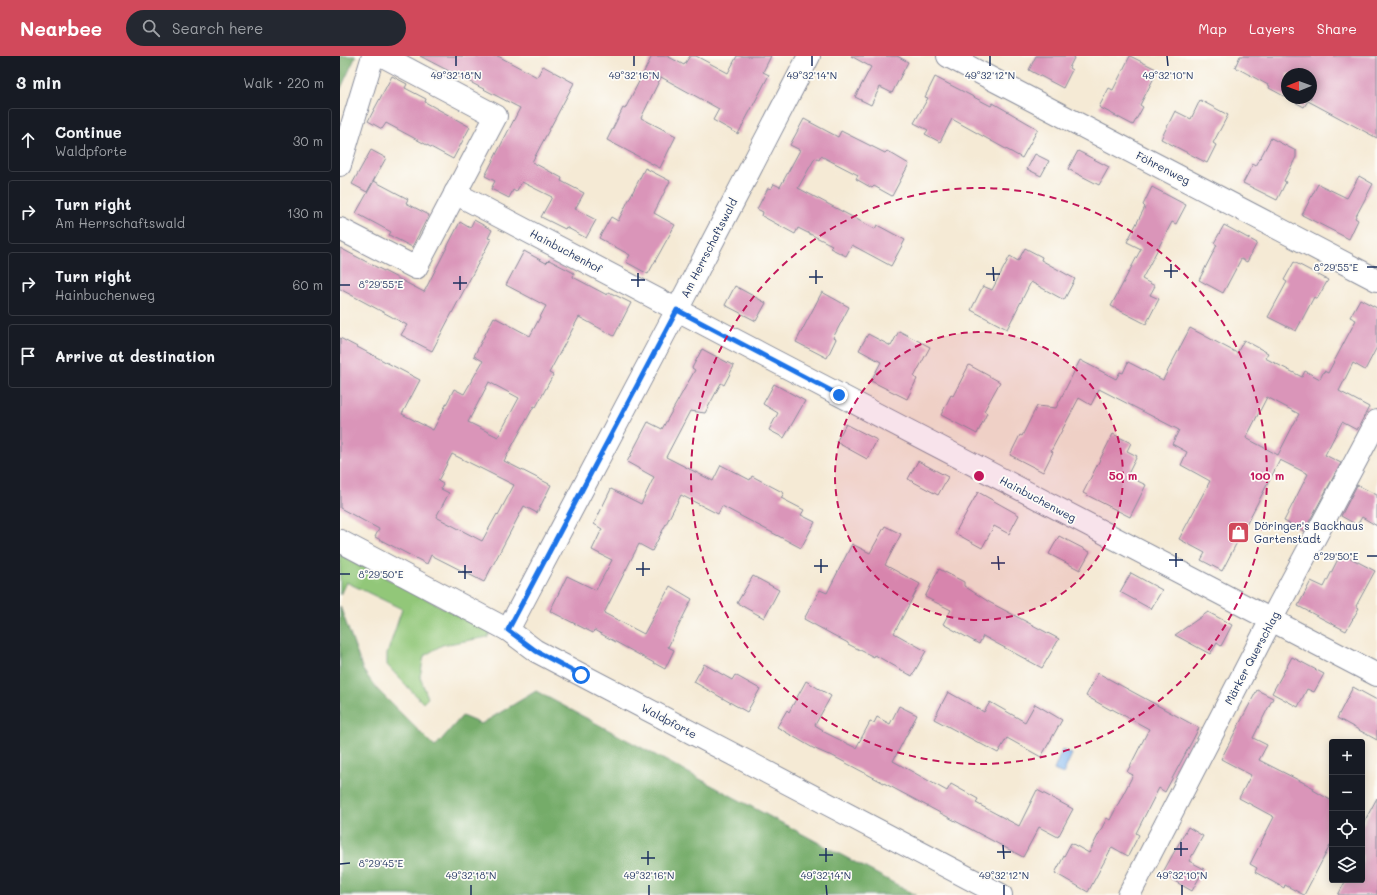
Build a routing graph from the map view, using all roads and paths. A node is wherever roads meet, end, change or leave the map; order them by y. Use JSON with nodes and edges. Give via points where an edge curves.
{"nodes":[{"id":1,"x":373,"y":56,"type":"edge"},
{"id":2,"x":383,"y":56,"type":"edge"},
{"id":3,"x":808,"y":56,"type":"edge"},
{"id":4,"x":948,"y":56,"type":"edge"},
{"id":5,"x":340,"y":165,"type":"edge"},
{"id":6,"x":455,"y":193,"type":"junction"},
{"id":7,"x":340,"y":229,"type":"edge"},
{"id":8,"x":1377,"y":280,"type":"edge"},
{"id":9,"x":677,"y":310,"type":"junction"},
{"id":10,"x":1377,"y":421,"type":"edge"},
{"id":11,"x":340,"y":541,"type":"edge"},
{"id":12,"x":1271,"y":620,"type":"junction"},
{"id":13,"x":508,"y":630,"type":"junction"},
{"id":14,"x":1377,"y":675,"type":"edge"},
{"id":15,"x":1001,"y":895,"type":"edge"},
{"id":16,"x":1129,"y":895,"type":"edge"}],
"edges":[{"from":1,"to":5,"type":"street"},
{"from":2,"to":6,"type":"street","via":[[496,116]]},
{"from":3,"to":9,"type":"street","name":"Am Herrschaftswald"},
{"from":4,"to":8,"type":"street","name":"Föhrenweg"},
{"from":6,"to":7,"type":"street","via":[[416,268]]},
{"from":6,"to":9,"type":"street","name":"Hainbuchenhof"},
{"from":9,"to":12,"type":"street","name":"Hainbuchenweg"},
{"from":9,"to":13,"type":"street","name":"Am Herrschaftswald"},
{"from":10,"to":12,"type":"street","name":"Märker Querschlag"},
{"from":11,"to":13,"type":"street","name":"Waldpforte"},
{"from":12,"to":14,"type":"street","name":"Hainbuchenweg"},
{"from":12,"to":16,"type":"street","name":"Märker Querschlag"},
{"from":13,"to":15,"type":"street","name":"Waldpforte","via":[[536,651]]}]}
